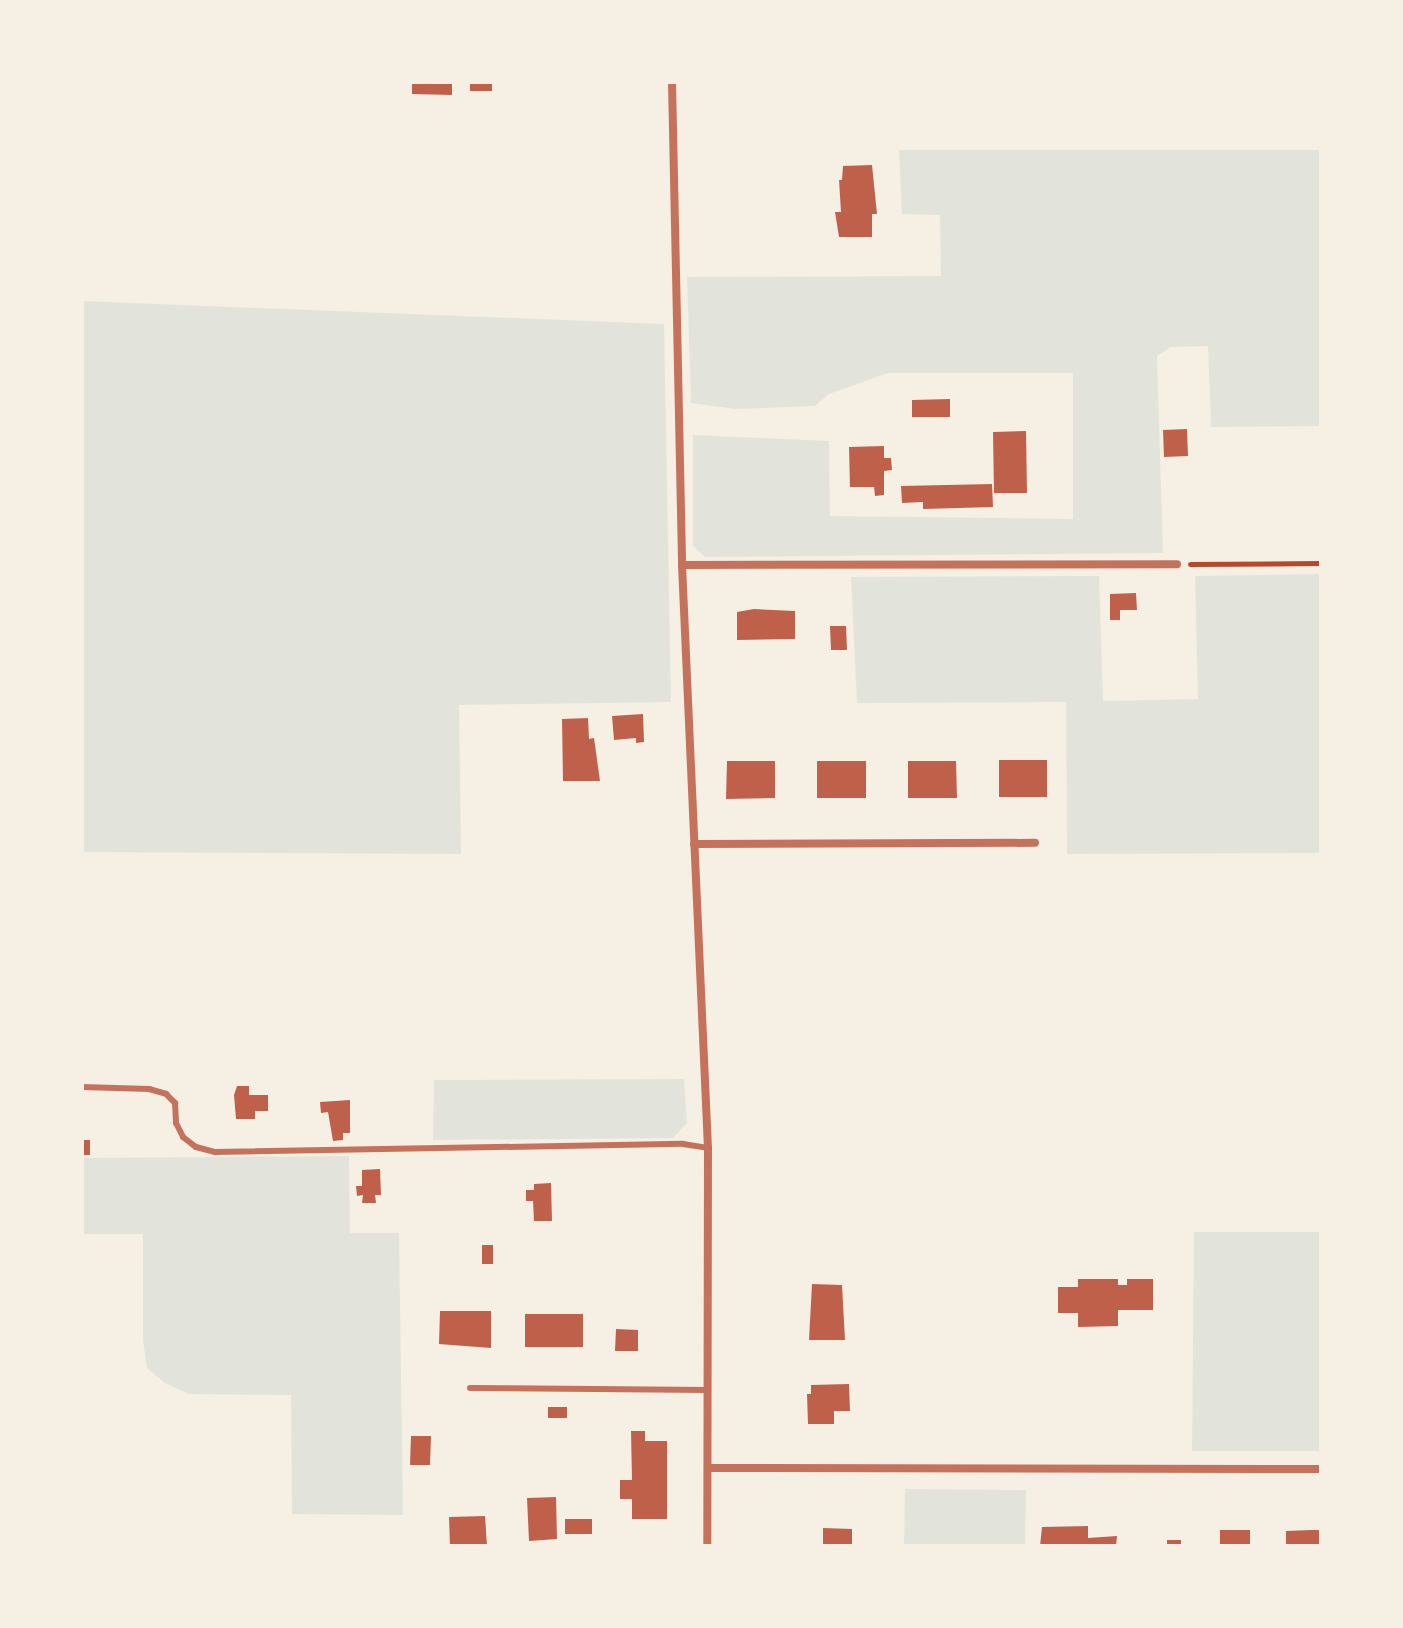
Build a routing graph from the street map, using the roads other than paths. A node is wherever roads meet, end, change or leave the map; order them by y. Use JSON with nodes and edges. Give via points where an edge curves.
{"nodes":[{"id":1,"x":672,"y":82,"type":"edge"},
{"id":2,"x":1177,"y":564,"type":"road end"},
{"id":3,"x":682,"y":565,"type":"junction"},
{"id":4,"x":1035,"y":843,"type":"dead end"},
{"id":5,"x":694,"y":844,"type":"junction"},
{"id":6,"x":82,"y":1087,"type":"edge"},
{"id":7,"x":708,"y":1148,"type":"junction"},
{"id":8,"x":470,"y":1388,"type":"dead end"},
{"id":9,"x":708,"y":1390,"type":"junction"},
{"id":10,"x":708,"y":1468,"type":"junction"},
{"id":11,"x":1321,"y":1469,"type":"edge"},
{"id":12,"x":707,"y":1546,"type":"edge"}],
"edges":[{"from":1,"to":3,"type":"street"},
{"from":2,"to":3,"type":"street"},
{"from":3,"to":5,"type":"street"},
{"from":4,"to":5,"type":"street"},
{"from":5,"to":7,"type":"street"},
{"from":6,"to":7,"type":"lane","via":[[166,1094],[175,1103],[183,1137],[215,1152],[683,1144]]},
{"from":7,"to":9,"type":"street"},
{"from":8,"to":9,"type":"lane"},
{"from":9,"to":10,"type":"street"},
{"from":10,"to":11,"type":"street"},
{"from":10,"to":12,"type":"street"}]}
